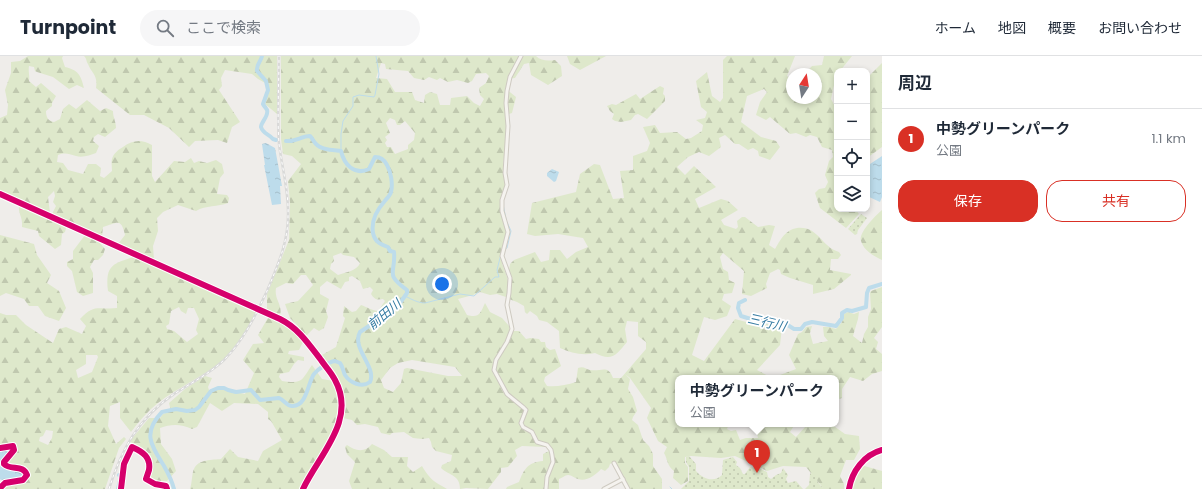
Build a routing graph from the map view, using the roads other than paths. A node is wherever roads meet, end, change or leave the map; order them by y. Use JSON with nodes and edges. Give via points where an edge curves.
{"nodes":[{"id":1,"x":521,"y":56,"type":"edge"},
{"id":2,"x":0,"y":194,"type":"edge"},
{"id":3,"x":0,"y":448,"type":"edge"},
{"id":4,"x":882,"y":450,"type":"edge"},
{"id":5,"x":614,"y":463,"type":"dead end"},
{"id":6,"x":623,"y":479,"type":"junction"},
{"id":7,"x":0,"y":486,"type":"edge"},
{"id":8,"x":121,"y":489,"type":"edge"},
{"id":9,"x":168,"y":489,"type":"edge"},
{"id":10,"x":303,"y":489,"type":"edge"},
{"id":11,"x":546,"y":489,"type":"edge"},
{"id":12,"x":604,"y":489,"type":"edge"},
{"id":13,"x":628,"y":489,"type":"edge"},
{"id":14,"x":849,"y":489,"type":"edge"}],
"edges":[{"from":1,"to":11,"type":"street","via":[[511,74],[507,91],[507,185],[502,200],[502,211],[508,232],[502,256],[510,278],[507,305],[512,329],[496,360],[494,370],[507,394],[526,410],[521,423],[523,427],[532,432],[537,442],[545,444],[551,450],[553,462],[547,477]]},
{"from":2,"to":10,"type":"street","bridge":true,"via":[[252,306],[296,329],[335,379],[342,404],[341,419],[336,431]]},
{"from":3,"to":7,"type":"street","via":[[13,446],[14,450],[4,464],[22,469],[27,475],[23,480]]},
{"from":4,"to":14,"type":"street","via":[[860,464]]},
{"from":5,"to":6,"type":"street"},
{"from":6,"to":12,"type":"street"},
{"from":6,"to":13,"type":"street"},
{"from":8,"to":9,"type":"street","via":[[124,464],[132,447],[148,458],[146,479]]}]}
